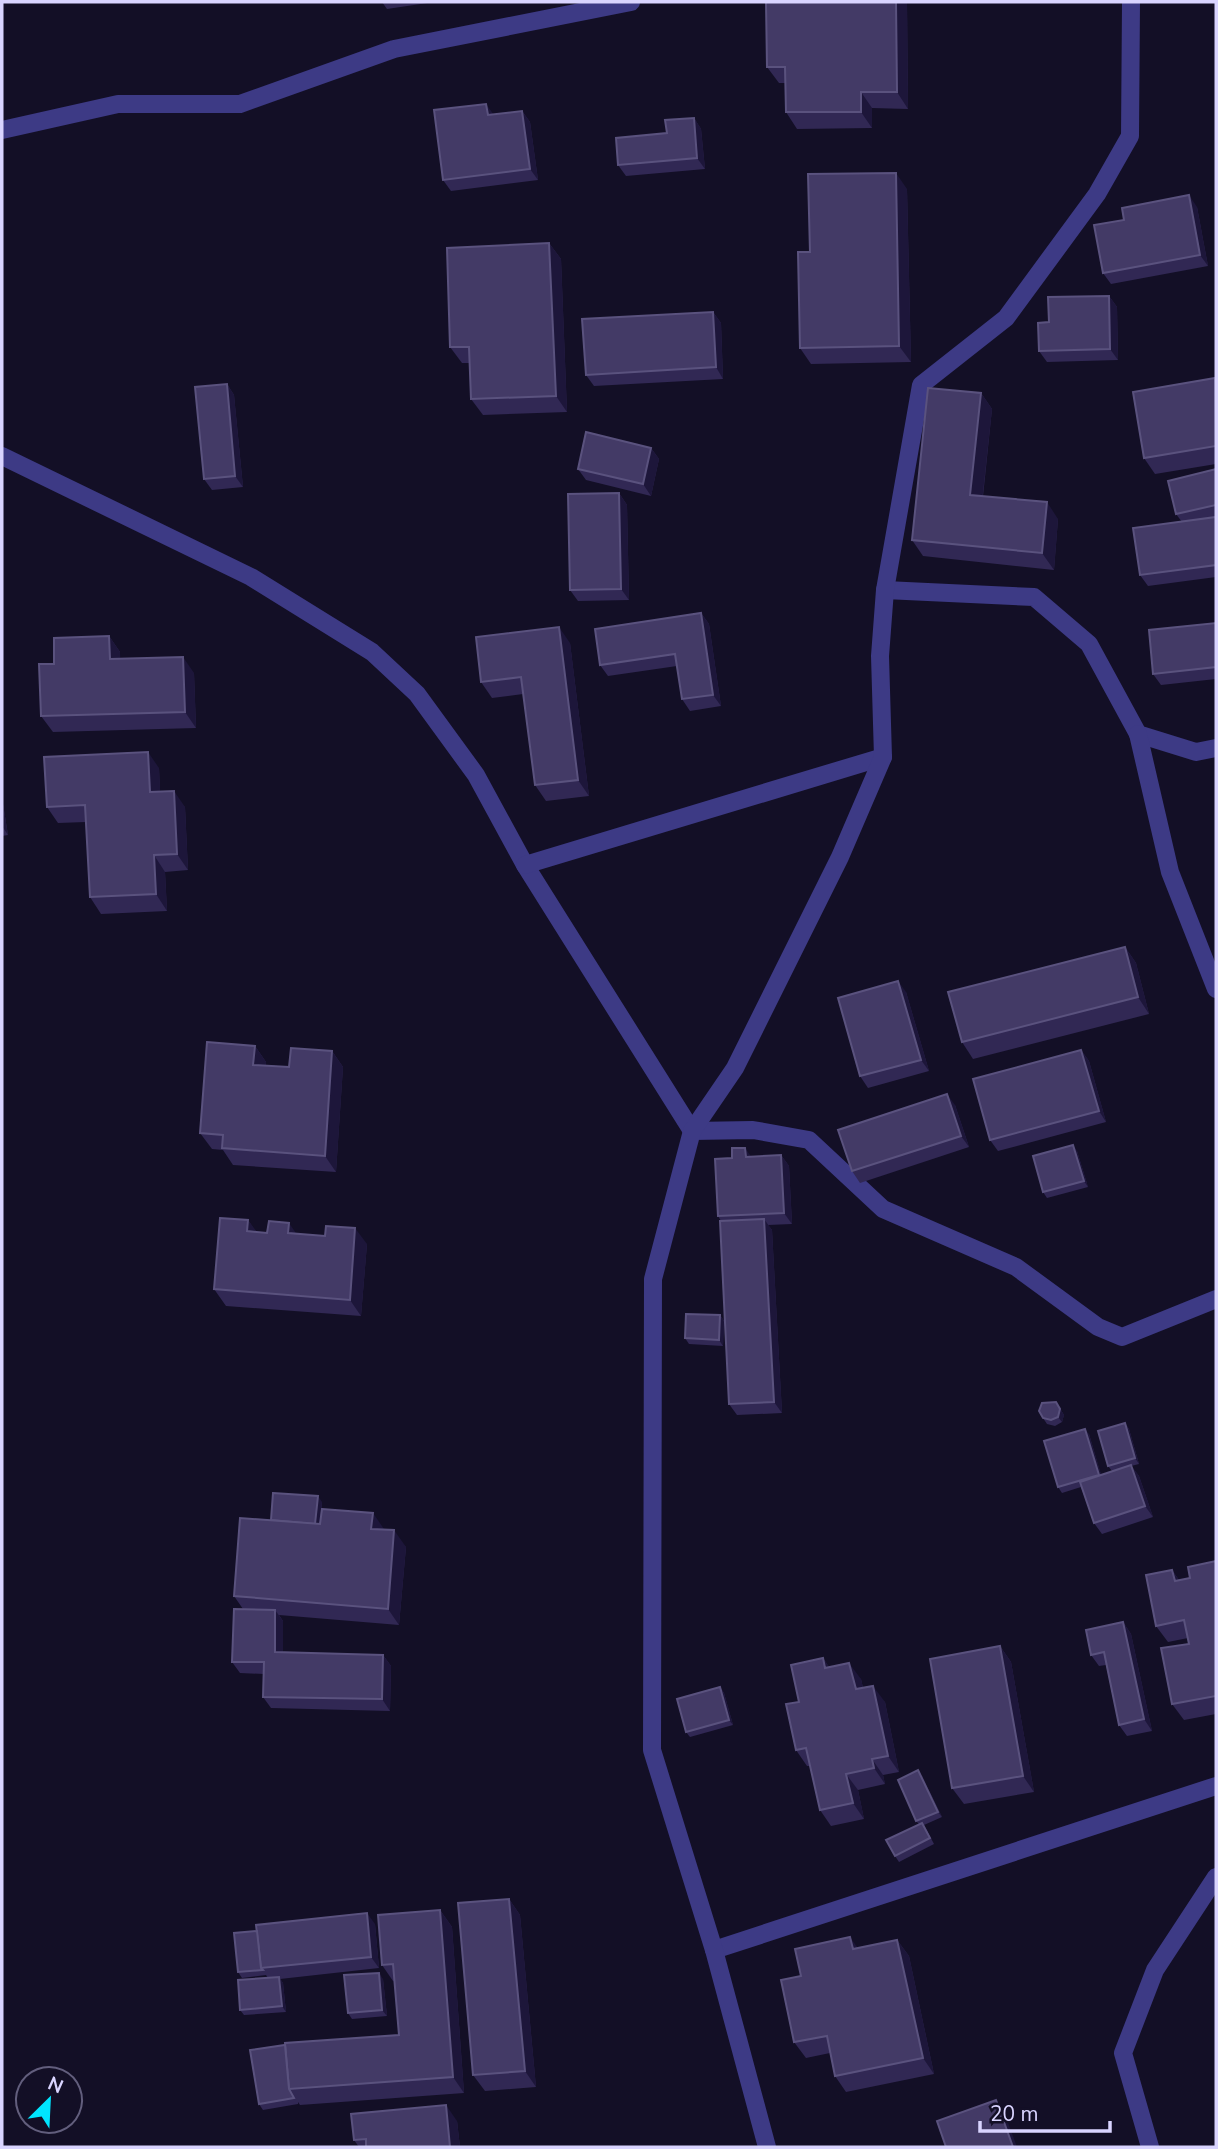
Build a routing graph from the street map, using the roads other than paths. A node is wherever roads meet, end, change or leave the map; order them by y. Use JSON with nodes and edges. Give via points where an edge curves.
{"nodes":[{"id":1,"x":631,"y":2,"type":"edge"},
{"id":2,"x":1130,"y":2,"type":"edge"},
{"id":3,"x":2,"y":130,"type":"edge"},
{"id":4,"x":2,"y":456,"type":"edge"},
{"id":5,"x":885,"y":590,"type":"junction"},
{"id":6,"x":1138,"y":734,"type":"junction"},
{"id":7,"x":1216,"y":748,"type":"edge"},
{"id":8,"x":883,"y":757,"type":"junction"},
{"id":9,"x":525,"y":865,"type":"junction"},
{"id":10,"x":1216,"y":989,"type":"edge"},
{"id":11,"x":692,"y":1131,"type":"junction"},
{"id":12,"x":1216,"y":1299,"type":"edge"},
{"id":13,"x":1216,"y":1786,"type":"edge"},
{"id":14,"x":1216,"y":1877,"type":"edge"},
{"id":15,"x":714,"y":1950,"type":"junction"},
{"id":16,"x":767,"y":2147,"type":"edge"},
{"id":17,"x":1150,"y":2147,"type":"edge"}],
"edges":[{"from":1,"to":3,"type":"street","via":[[394,49],[240,104],[118,104]]},
{"from":2,"to":5,"type":"street","via":[[1130,136],[1097,194],[1006,318],[921,384]]},
{"from":4,"to":9,"type":"street","via":[[251,577],[372,652],[417,694],[469,765]]},
{"from":5,"to":6,"type":"street","via":[[1034,597],[1089,644]]},
{"from":5,"to":8,"type":"street","via":[[880,656]]},
{"from":6,"to":7,"type":"street","via":[[1196,752]]},
{"from":6,"to":10,"type":"street","via":[[1170,872]]},
{"from":8,"to":9,"type":"street"},
{"from":8,"to":11,"type":"street","via":[[840,857],[735,1069]]},
{"from":9,"to":11,"type":"street"},
{"from":11,"to":12,"type":"street","via":[[753,1130],[809,1140],[883,1209],[1016,1267],[1098,1328],[1122,1337]]},
{"from":11,"to":15,"type":"street","via":[[653,1279],[652,1750]]},
{"from":13,"to":15,"type":"street"},
{"from":14,"to":17,"type":"street","via":[[1155,1970],[1123,2053]]},
{"from":15,"to":16,"type":"street"}]}
